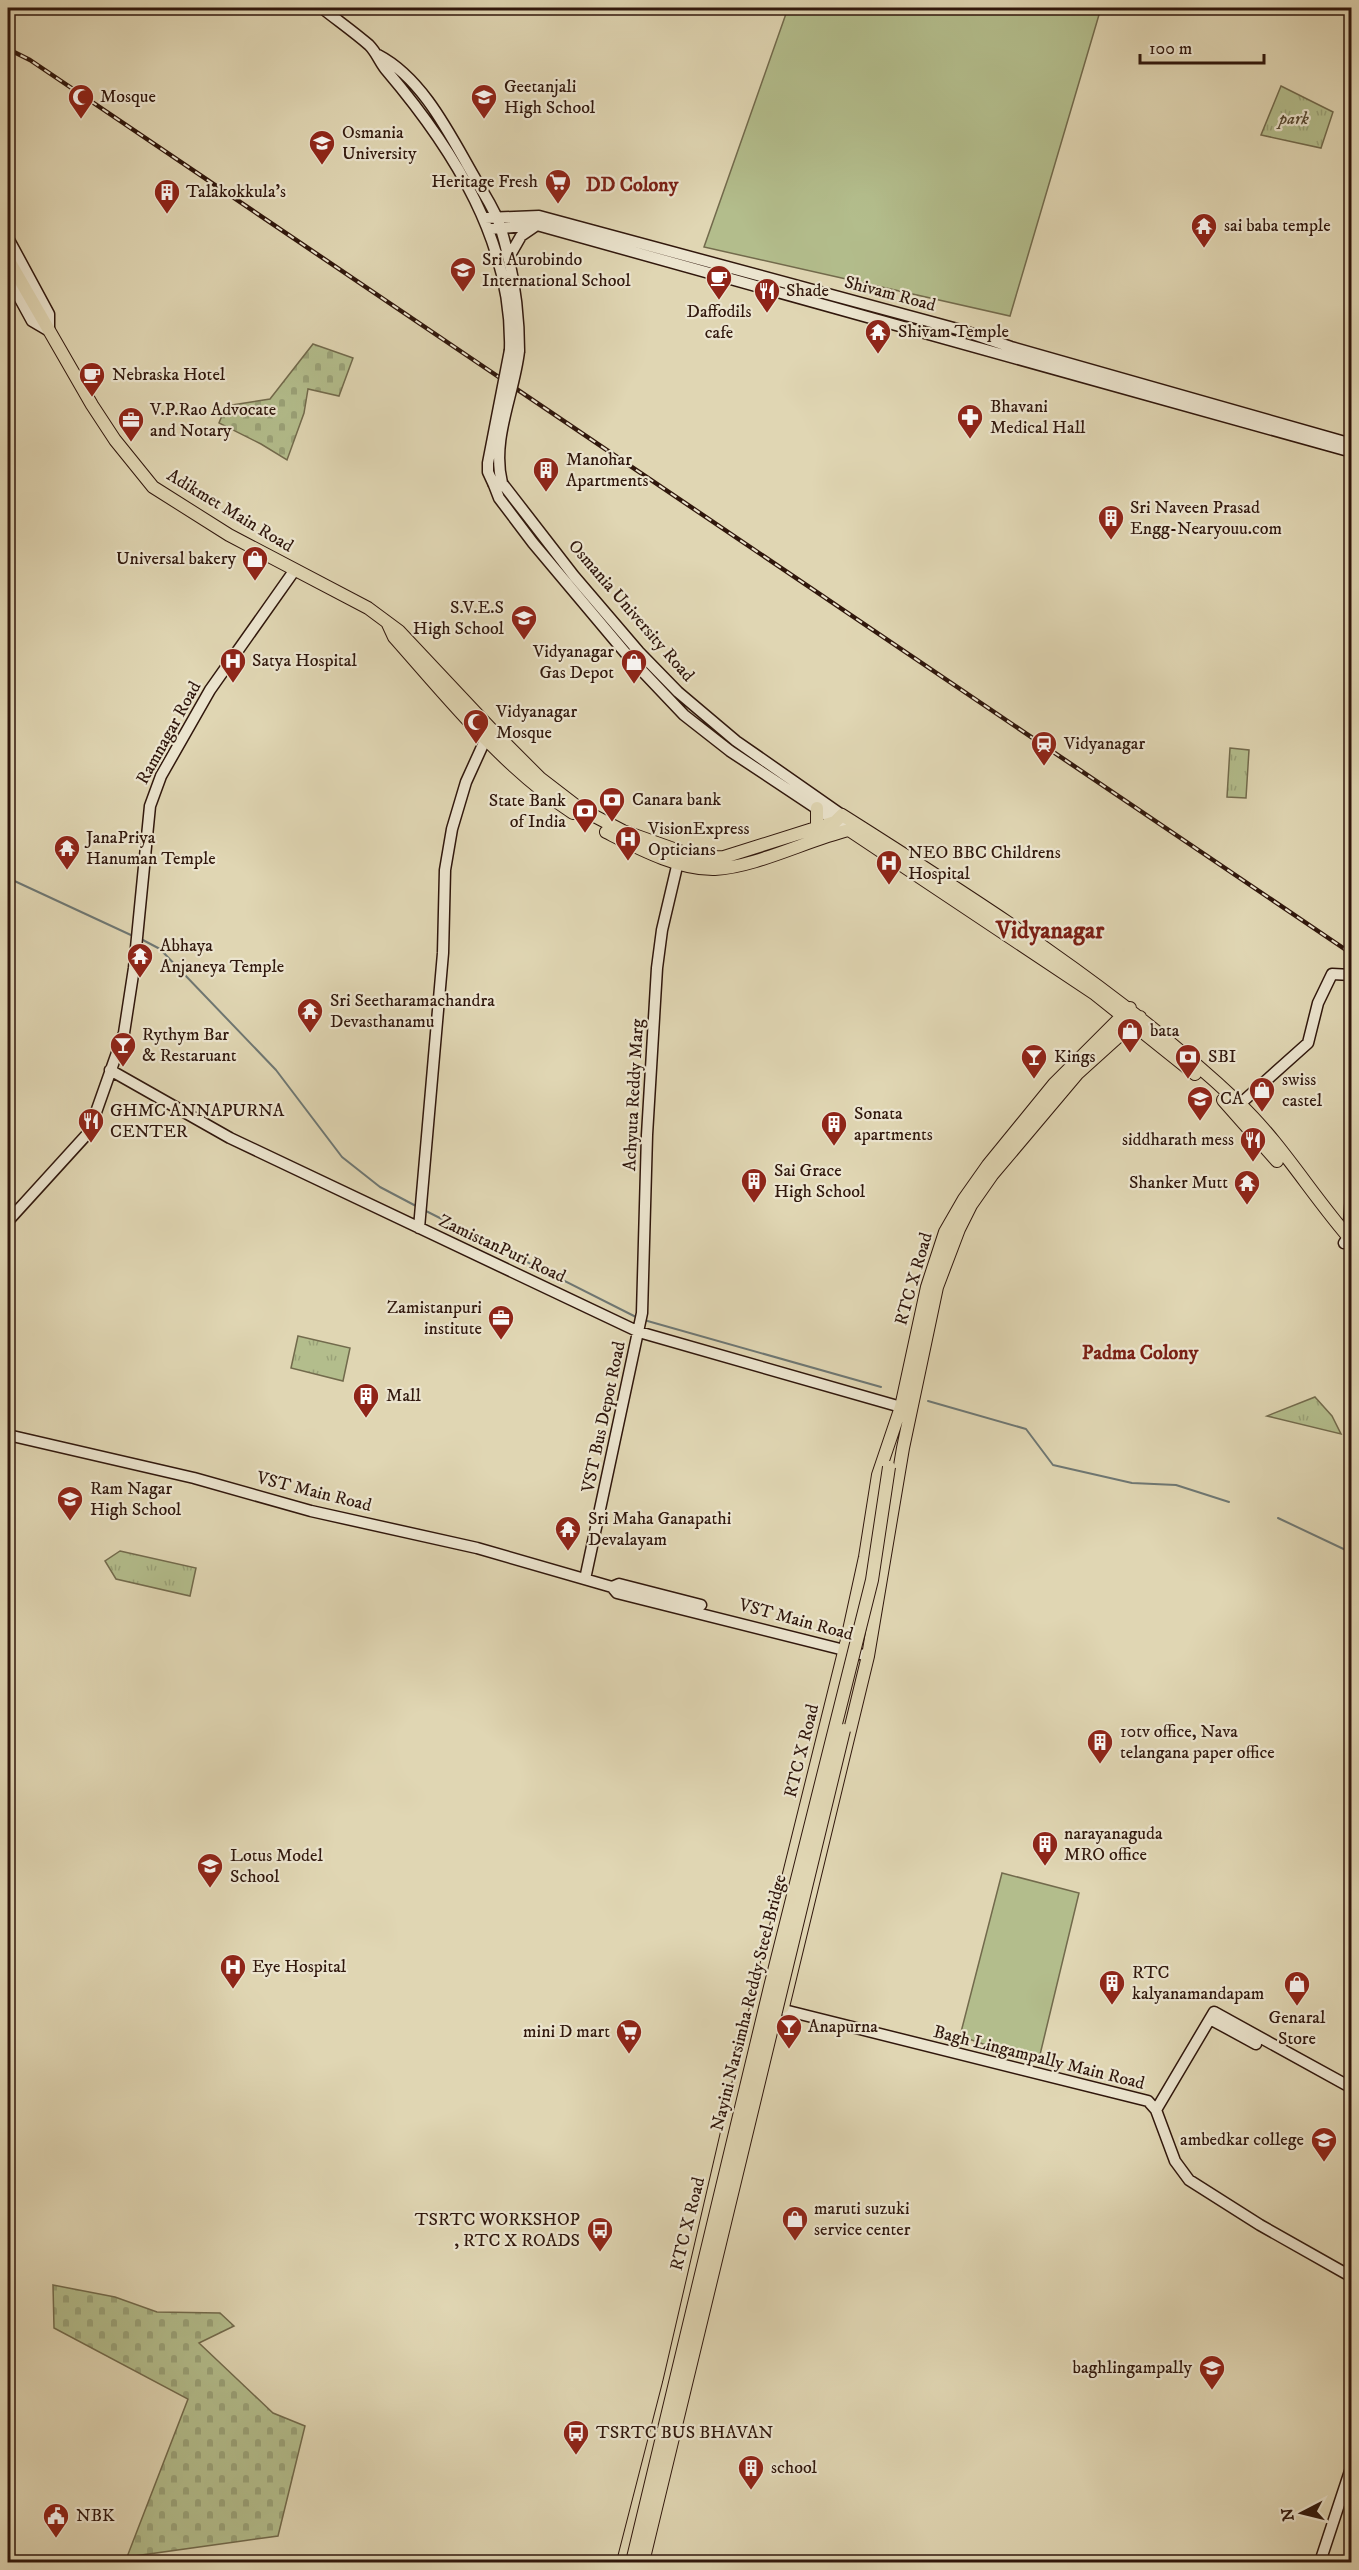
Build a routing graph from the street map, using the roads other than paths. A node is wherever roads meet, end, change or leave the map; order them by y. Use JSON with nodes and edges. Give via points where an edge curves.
{"nodes":[{"id":1,"x":322,"y":8,"type":"edge"},
{"id":2,"x":490,"y":221,"type":"junction"},
{"id":3,"x":537,"y":225,"type":"junction"},
{"id":4,"x":501,"y":227,"type":"junction"},
{"id":5,"x":8,"y":238,"type":"edge"},
{"id":6,"x":509,"y":257,"type":"junction"},
{"id":7,"x":8,"y":259,"type":"edge"},
{"id":8,"x":8,"y":277,"type":"edge"},
{"id":9,"x":513,"y":305,"type":"junction"},
{"id":10,"x":49,"y":331,"type":"junction"},
{"id":11,"x":1352,"y":444,"type":"edge"},
{"id":12,"x":1352,"y":452,"type":"edge"},
{"id":13,"x":498,"y":484,"type":"junction"},
{"id":14,"x":294,"y":571,"type":"junction"},
{"id":15,"x":388,"y":624,"type":"junction"},
{"id":16,"x":486,"y":738,"type":"junction"},
{"id":17,"x":818,"y":808,"type":"junction"},
{"id":18,"x":839,"y":819,"type":"junction"},
{"id":19,"x":852,"y":827,"type":"junction"},
{"id":20,"x":817,"y":828,"type":"junction"},
{"id":21,"x":678,"y":862,"type":"junction"},
{"id":22,"x":1352,"y":975,"type":"edge"},
{"id":23,"x":1131,"y":1016,"type":"junction"},
{"id":24,"x":110,"y":1070,"type":"junction"},
{"id":25,"x":1240,"y":1104,"type":"junction"},
{"id":26,"x":1352,"y":1183,"type":"edge"},
{"id":27,"x":968,"y":1202,"type":"junction"},
{"id":28,"x":8,"y":1221,"type":"edge"},
{"id":29,"x":419,"y":1223,"type":"junction"},
{"id":30,"x":1349,"y":1244,"type":"edge"},
{"id":31,"x":639,"y":1329,"type":"junction"},
{"id":32,"x":901,"y":1407,"type":"junction"},
{"id":33,"x":8,"y":1435,"type":"edge"},
{"id":34,"x":888,"y":1450,"type":"junction"},
{"id":35,"x":585,"y":1579,"type":"junction"},
{"id":36,"x":846,"y":1647,"type":"junction"},
{"id":37,"x":869,"y":1652,"type":"junction"},
{"id":38,"x":857,"y":1708,"type":"junction"},
{"id":39,"x":844,"y":1730,"type":"joint"},
{"id":40,"x":757,"y":2002,"type":"junction"},
{"id":41,"x":782,"y":2010,"type":"junction"},
{"id":42,"x":1212,"y":2015,"type":"junction"},
{"id":43,"x":1352,"y":2088,"type":"edge"},
{"id":44,"x":1352,"y":2095,"type":"edge"},
{"id":45,"x":1156,"y":2110,"type":"junction"},
{"id":46,"x":1352,"y":2277,"type":"edge"},
{"id":47,"x":1352,"y":2465,"type":"edge"},
{"id":48,"x":623,"y":2562,"type":"edge"},
{"id":49,"x":632,"y":2562,"type":"edge"},
{"id":50,"x":643,"y":2562,"type":"edge"},
{"id":51,"x":648,"y":2562,"type":"edge"},
{"id":52,"x":1320,"y":2562,"type":"edge"}],
"edges":[{"from":1,"to":2,"type":"street","name":"Osmania University Road","via":[[378,55],[434,131]]},
{"from":2,"to":4,"type":"street","name":"Shivam Road"},
{"from":2,"to":9,"type":"street","name":"Osmania University Road"},
{"from":2,"to":11,"type":"street","name":"Shivam Road","via":[[539,216],[642,242]]},
{"from":3,"to":4,"type":"street","name":"Shivam Road"},
{"from":3,"to":6,"type":"street","via":[[521,236]]},
{"from":3,"to":12,"type":"street","name":"Shivam Road"},
{"from":4,"to":6,"type":"street","name":"Osmania University Road"},
{"from":5,"to":10,"type":"street","via":[[49,314]]},
{"from":6,"to":9,"type":"street","name":"Osmania University Road"},
{"from":7,"to":10,"type":"main road","name":"Adikmet Main Road"},
{"from":8,"to":10,"type":"street","via":[[32,321]]},
{"from":9,"to":13,"type":"street","name":"Osmania University Road","bridge":true,"via":[[510,350],[488,463],[488,472]]},
{"from":10,"to":14,"type":"main road","name":"Adikmet Main Road","via":[[92,405],[148,482],[229,535]]},
{"from":13,"to":17,"type":"street","name":"Osmania University Road","via":[[508,511],[533,543],[673,704],[730,751]]},
{"from":13,"to":18,"type":"street","name":"Osmania University Road","via":[[639,652],[678,692]]},
{"from":14,"to":15,"type":"main road","name":"Adikmet Main Road","via":[[368,608]]},
{"from":14,"to":24,"type":"street","name":"Ramnagar Road","via":[[210,690],[160,776],[150,806],[124,1033]]},
{"from":15,"to":16,"type":"main road","name":"Adikmet Main Road","via":[[394,637]]},
{"from":15,"to":20,"type":"main road","name":"Adikmet Main Road","via":[[540,778],[579,808],[622,831],[699,858],[724,857]]},
{"from":16,"to":21,"type":"main road","name":"Adikmet Main Road","via":[[536,787],[576,815],[627,843]]},
{"from":16,"to":29,"type":"street","via":[[466,782],[445,870],[443,953]]},
{"from":17,"to":18,"type":"street","name":"Osmania University Road"},
{"from":17,"to":20,"type":"main road"},
{"from":18,"to":19,"type":"main road","name":"Osmania University Road"},
{"from":18,"to":20,"type":"main road"},
{"from":19,"to":21,"type":"main road","name":"Adikmet Main Road","via":[[725,868],[707,869]]},
{"from":19,"to":23,"type":"main road","name":"Osmania University Road"},
{"from":21,"to":31,"type":"street","name":"Achyuta Reddy Marg","via":[[657,968]]},
{"from":22,"to":25,"type":"street","via":[[1332,974],[1318,1003],[1308,1043]]},
{"from":23,"to":25,"type":"main road"},
{"from":23,"to":27,"type":"main road","name":"RTC X Road","via":[[1054,1084],[988,1165]]},
{"from":23,"to":30,"type":"main road","via":[[1233,1109]]},
{"from":24,"to":28,"type":"street","name":"Ramnagar Road","via":[[88,1132]]},
{"from":24,"to":29,"type":"street","name":"ZamistanPuri Road","via":[[230,1138]]},
{"from":25,"to":30,"type":"main road"},
{"from":26,"to":30,"type":"street"},
{"from":27,"to":32,"type":"main road","name":"RTC X Road","via":[[945,1232],[927,1287]]},
{"from":27,"to":37,"type":"main road","name":"RTC X Road","via":[[933,1304],[897,1477]]},
{"from":29,"to":31,"type":"street","name":"ZamistanPuri Road"},
{"from":31,"to":32,"type":"street","name":"ZamistanPuri Road"},
{"from":31,"to":35,"type":"street","name":"VST Bus Depot Road"},
{"from":32,"to":34,"type":"main road","name":"RTC X Road"},
{"from":33,"to":35,"type":"street","name":"VST Main Road","via":[[477,1548]]},
{"from":34,"to":36,"type":"main road","name":"RTC X Road","via":[[878,1475],[866,1557]]},
{"from":34,"to":49,"type":"main road","name":"Nayini Narsimha Reddy Steel Bridge","bridge":true,"via":[[889,1467],[872,1580]]},
{"from":35,"to":36,"type":"street","name":"VST Main Road","via":[[612,1587],[617,1593]]},
{"from":36,"to":37,"type":"street","name":"VST Main Road"},
{"from":36,"to":40,"type":"main road","name":"RTC X Road"},
{"from":37,"to":38,"type":"main road","name":"RTC X Road"},
{"from":38,"to":39,"type":"main road","name":"RTC X Road","via":[[848,1716]]},
{"from":38,"to":41,"type":"main road","name":"RTC X Road"},
{"from":39,"to":50,"type":"main road","name":"Nayini Narsimha Reddy Steel Bridge","bridge":true},
{"from":40,"to":41,"type":"street","name":"Bagh Lingampally Main Road"},
{"from":40,"to":48,"type":"main road","name":"RTC X Road","via":[[669,2383]]},
{"from":41,"to":45,"type":"street","name":"Bagh Lingampally Main Road","via":[[1148,2101]]},
{"from":41,"to":51,"type":"main road","name":"RTC X Road"},
{"from":42,"to":43,"type":"street"},
{"from":42,"to":44,"type":"street"},
{"from":42,"to":45,"type":"street"},
{"from":45,"to":46,"type":"street","name":"Bagh Lingampally Main Road","via":[[1175,2161],[1189,2180]]},
{"from":47,"to":52,"type":"street"}]}
